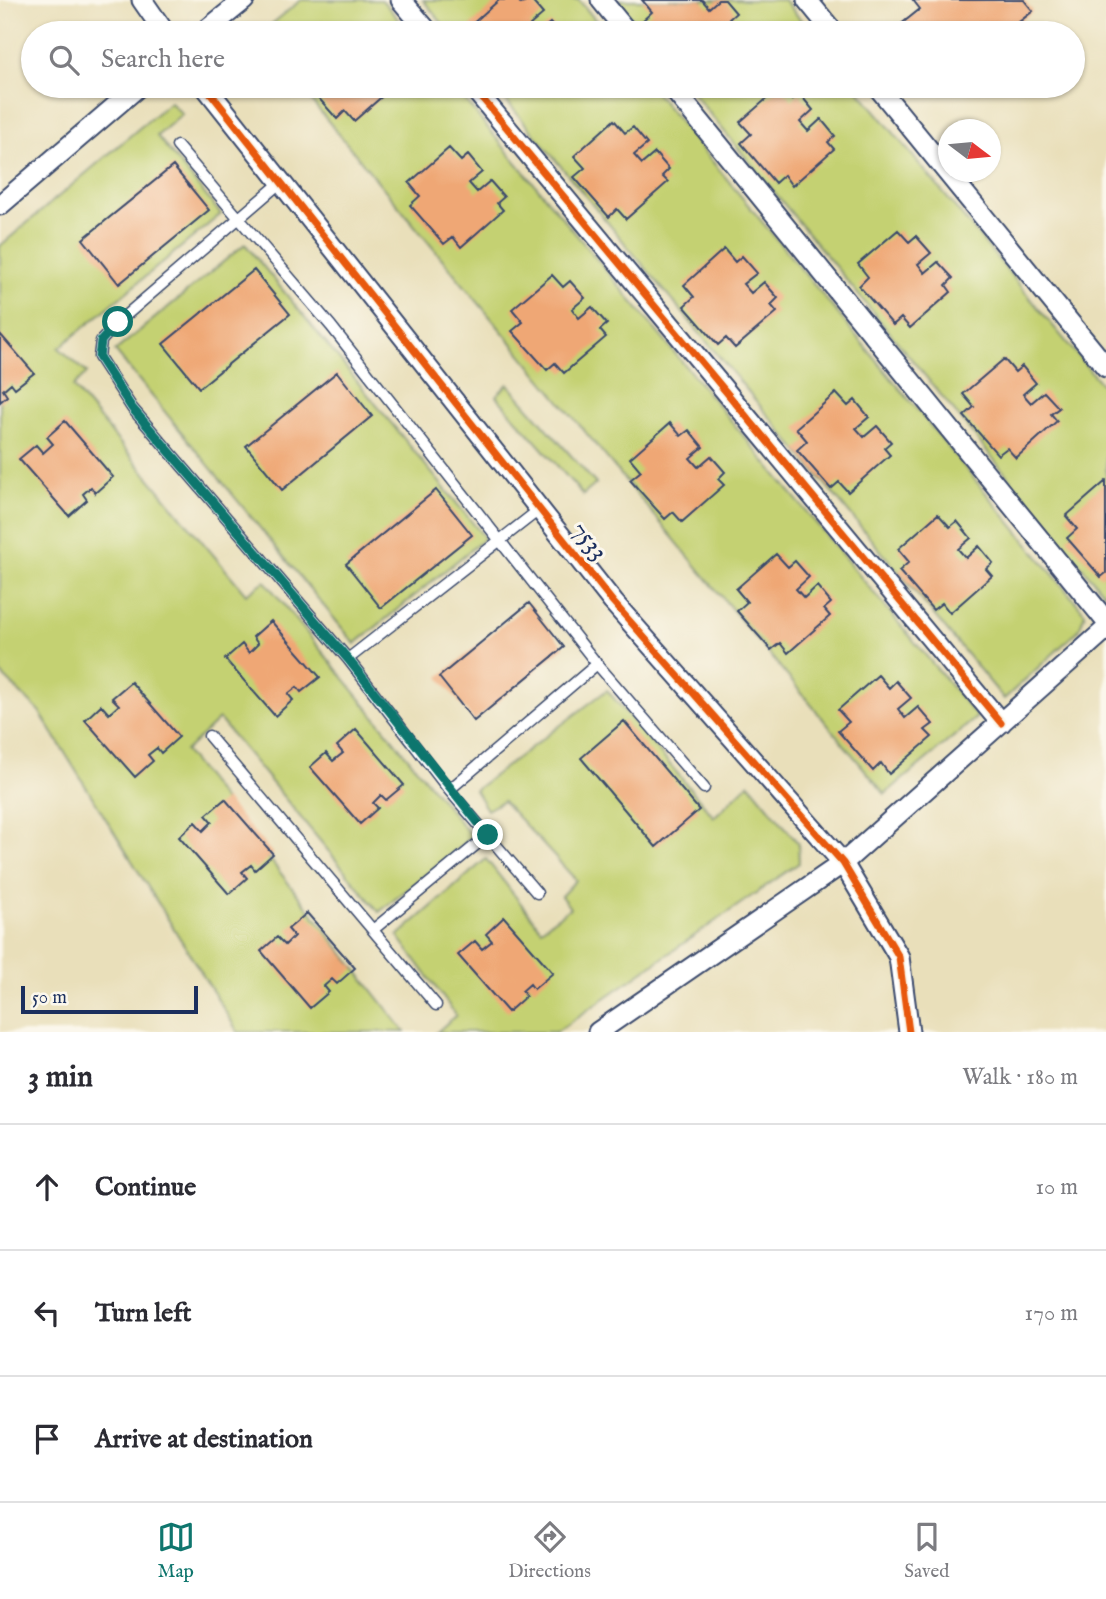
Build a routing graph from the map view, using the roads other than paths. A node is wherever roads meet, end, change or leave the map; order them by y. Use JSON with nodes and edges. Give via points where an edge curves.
{"nodes":[{"id":1,"x":142,"y":0,"type":"edge"},
{"id":2,"x":244,"y":0,"type":"edge"},
{"id":3,"x":401,"y":0,"type":"edge"},
{"id":4,"x":601,"y":0,"type":"edge"},
{"id":5,"x":807,"y":0,"type":"edge"},
{"id":6,"x":157,"y":21,"type":"edge"},
{"id":7,"x":218,"y":21,"type":"edge"},
{"id":8,"x":419,"y":21,"type":"edge"},
{"id":9,"x":618,"y":21,"type":"edge"},
{"id":10,"x":824,"y":21,"type":"edge"},
{"id":11,"x":125,"y":98,"type":"edge"},
{"id":12,"x":214,"y":98,"type":"edge"},
{"id":13,"x":482,"y":98,"type":"edge"},
{"id":14,"x":681,"y":98,"type":"edge"},
{"id":15,"x":887,"y":98,"type":"edge"},
{"id":16,"x":177,"y":146,"type":"dead end"},
{"id":17,"x":281,"y":182,"type":"junction"},
{"id":18,"x":0,"y":205,"type":"edge"},
{"id":19,"x":238,"y":219,"type":"junction"},
{"id":20,"x":1106,"y":367,"type":"edge"},
{"id":21,"x":540,"y":509,"type":"junction"},
{"id":22,"x":500,"y":540,"type":"junction"},
{"id":23,"x":1106,"y":621,"type":"edge"},
{"id":24,"x":1106,"y":629,"type":"edge"},
{"id":25,"x":348,"y":659,"type":"junction"},
{"id":26,"x":597,"y":664,"type":"junction"},
{"id":27,"x":1001,"y":723,"type":"junction"},
{"id":28,"x":209,"y":736,"type":"dead end"},
{"id":29,"x":704,"y":788,"type":"dead end"},
{"id":30,"x":449,"y":790,"type":"junction"},
{"id":31,"x":488,"y":835,"type":"junction"},
{"id":32,"x":843,"y":863,"type":"junction"},
{"id":33,"x":537,"y":893,"type":"dead end"},
{"id":34,"x":374,"y":929,"type":"junction"},
{"id":35,"x":436,"y":1005,"type":"dead end"},
{"id":36,"x":598,"y":1032,"type":"edge"},
{"id":37,"x":909,"y":1032,"type":"edge"}],
"edges":[{"from":1,"to":6,"type":"street"},
{"from":2,"to":7,"type":"street"},
{"from":3,"to":8,"type":"street"},
{"from":4,"to":9,"type":"street"},
{"from":5,"to":10,"type":"street"},
{"from":11,"to":18,"type":"street"},
{"from":12,"to":17,"type":"street","name":"7533"},
{"from":13,"to":27,"type":"street"},
{"from":14,"to":23,"type":"street"},
{"from":15,"to":20,"type":"street"},
{"from":16,"to":19,"type":"lane"},
{"from":17,"to":19,"type":"lane"},
{"from":17,"to":21,"type":"street","name":"7533"},
{"from":19,"to":22,"type":"lane","via":[[335,323]]},
{"from":19,"to":25,"type":"lane","via":[[118,322],[101,341],[99,357],[132,408]]},
{"from":21,"to":22,"type":"lane"},
{"from":21,"to":32,"type":"street","name":"7533","via":[[613,602]]},
{"from":22,"to":25,"type":"lane"},
{"from":22,"to":26,"type":"lane"},
{"from":24,"to":27,"type":"street"},
{"from":25,"to":30,"type":"lane"},
{"from":26,"to":29,"type":"lane"},
{"from":26,"to":30,"type":"lane"},
{"from":27,"to":32,"type":"street"},
{"from":28,"to":34,"type":"lane"},
{"from":30,"to":31,"type":"lane"},
{"from":31,"to":33,"type":"lane"},
{"from":31,"to":34,"type":"lane"},
{"from":32,"to":36,"type":"street"},
{"from":32,"to":37,"type":"street","name":"7533","via":[[900,957]]},
{"from":34,"to":35,"type":"lane"}]}
